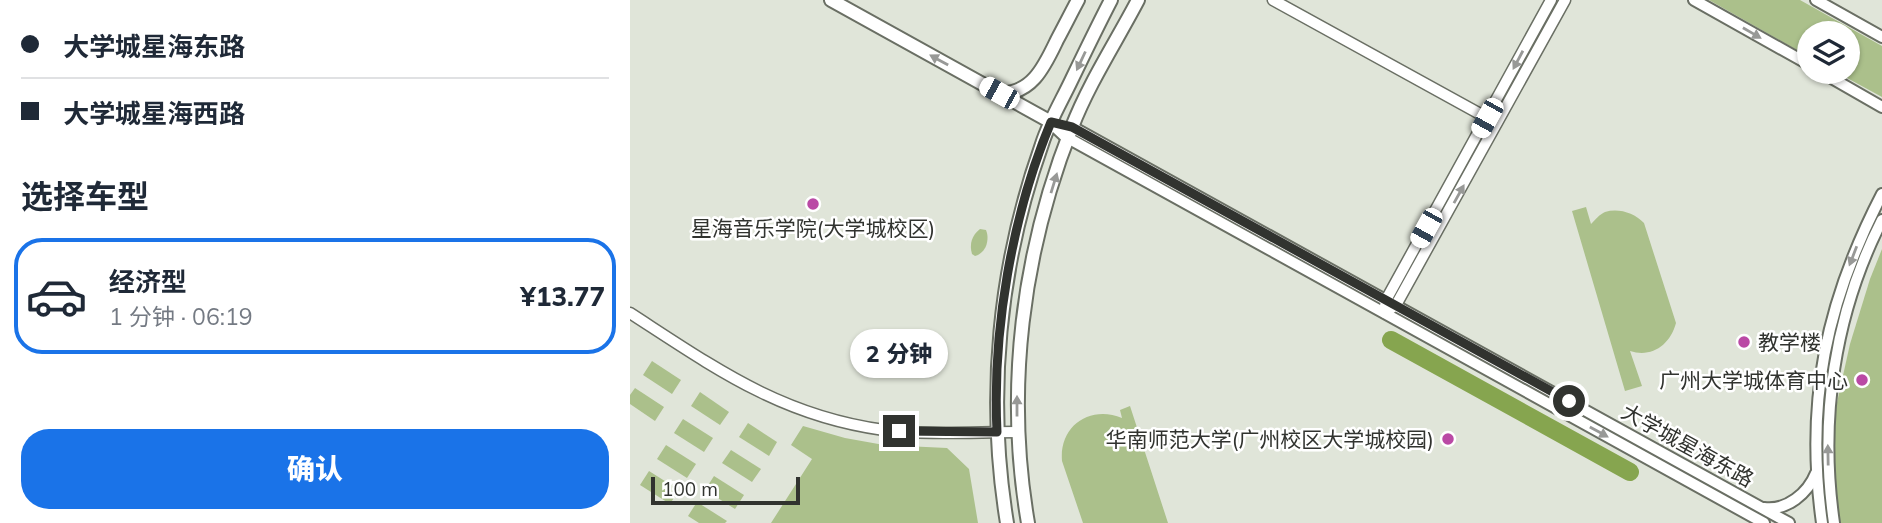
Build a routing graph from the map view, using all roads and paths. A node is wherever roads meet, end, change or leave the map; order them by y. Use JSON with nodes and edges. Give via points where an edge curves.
{"nodes":[{"id":1,"x":831,"y":0,"type":"edge"},
{"id":2,"x":1078,"y":0,"type":"edge"},
{"id":3,"x":1111,"y":0,"type":"edge"},
{"id":4,"x":1138,"y":0,"type":"edge"},
{"id":5,"x":1273,"y":0,"type":"edge"},
{"id":6,"x":1551,"y":0,"type":"edge"},
{"id":7,"x":1564,"y":0,"type":"edge"},
{"id":8,"x":1694,"y":0,"type":"edge"},
{"id":9,"x":1816,"y":0,"type":"edge"},
{"id":10,"x":1882,"y":37,"type":"edge"},
{"id":11,"x":1797,"y":58,"type":"edge"},
{"id":12,"x":1842,"y":84,"type":"edge"},
{"id":13,"x":999,"y":93,"type":"junction"},
{"id":14,"x":1882,"y":107,"type":"edge"},
{"id":15,"x":1487,"y":118,"type":"junction"},
{"id":16,"x":1051,"y":122,"type":"junction"},
{"id":17,"x":1498,"y":124,"type":"junction"},
{"id":18,"x":1070,"y":132,"type":"junction"},
{"id":19,"x":1882,"y":194,"type":"edge"},
{"id":20,"x":1882,"y":220,"type":"edge"},
{"id":21,"x":1391,"y":303,"type":"junction"},
{"id":22,"x":630,"y":313,"type":"edge"},
{"id":23,"x":1385,"y":313,"type":"junction"},
{"id":24,"x":997,"y":432,"type":"junction"},
{"id":25,"x":1018,"y":432,"type":"junction"},
{"id":26,"x":1816,"y":470,"type":"junction"},
{"id":27,"x":1024,"y":501,"type":"junction"},
{"id":28,"x":1004,"y":506,"type":"junction"},
{"id":29,"x":1762,"y":508,"type":"junction"},
{"id":30,"x":1007,"y":523,"type":"edge"},
{"id":31,"x":1028,"y":523,"type":"edge"},
{"id":32,"x":1764,"y":523,"type":"edge"},
{"id":33,"x":1789,"y":523,"type":"edge"},
{"id":34,"x":1822,"y":523,"type":"edge"},
{"id":35,"x":1834,"y":523,"type":"edge"}],
"edges":[{"from":13,"to":1,"type":"main road","name":"大学城星海东路","one_way":true},
{"from":2,"to":13,"type":"main road","via":[[1039,74],[1021,90]]},
{"from":3,"to":16,"type":"main road","one_way":true},
{"from":4,"to":18,"type":"main road"},
{"from":5,"to":15,"type":"street"},
{"from":6,"to":15,"type":"street","one_way":true},
{"from":7,"to":17,"type":"street"},
{"from":8,"to":11,"type":"main road","one_way":true},
{"from":9,"to":10,"type":"main road"},
{"from":12,"to":14,"type":"main road"},
{"from":13,"to":16,"type":"main road","name":"大学城星海东路"},
{"from":15,"to":17,"type":"street"},
{"from":15,"to":21,"type":"street"},
{"from":16,"to":18,"type":"main road","name":"大学城星海东路"},
{"from":16,"to":24,"type":"main road","via":[[1010,263],[998,360]]},
{"from":21,"to":17,"type":"street","one_way":true},
{"from":18,"to":21,"type":"main road","name":"大学城星海东路"},
{"from":18,"to":23,"type":"main road","name":"大学城星海东路"},
{"from":25,"to":18,"type":"main road","one_way":true,"via":[[1018,362],[1026,293]]},
{"from":19,"to":26,"type":"main road","one_way":true,"via":[[1847,269],[1828,337],[1819,386]]},
{"from":35,"to":20,"type":"main road","one_way":true,"via":[[1828,444],[1835,362],[1856,282]]},
{"from":21,"to":23,"type":"street"},
{"from":21,"to":29,"type":"main road","name":"大学城星海东路"},
{"from":22,"to":24,"type":"street","via":[[739,382],[799,409],[884,429]]},
{"from":23,"to":32,"type":"main road","name":"大学城星海东路","one_way":true},
{"from":24,"to":25,"type":"street"},
{"from":24,"to":28,"type":"main road"},
{"from":25,"to":27,"type":"main road"},
{"from":26,"to":29,"type":"main road","via":[[1807,489],[1792,501],[1776,509]]},
{"from":26,"to":34,"type":"main road"},
{"from":27,"to":28,"type":"main road"},
{"from":27,"to":31,"type":"main road"},
{"from":28,"to":30,"type":"main road"},
{"from":29,"to":33,"type":"main road","name":"大学城星海东路"}]}
